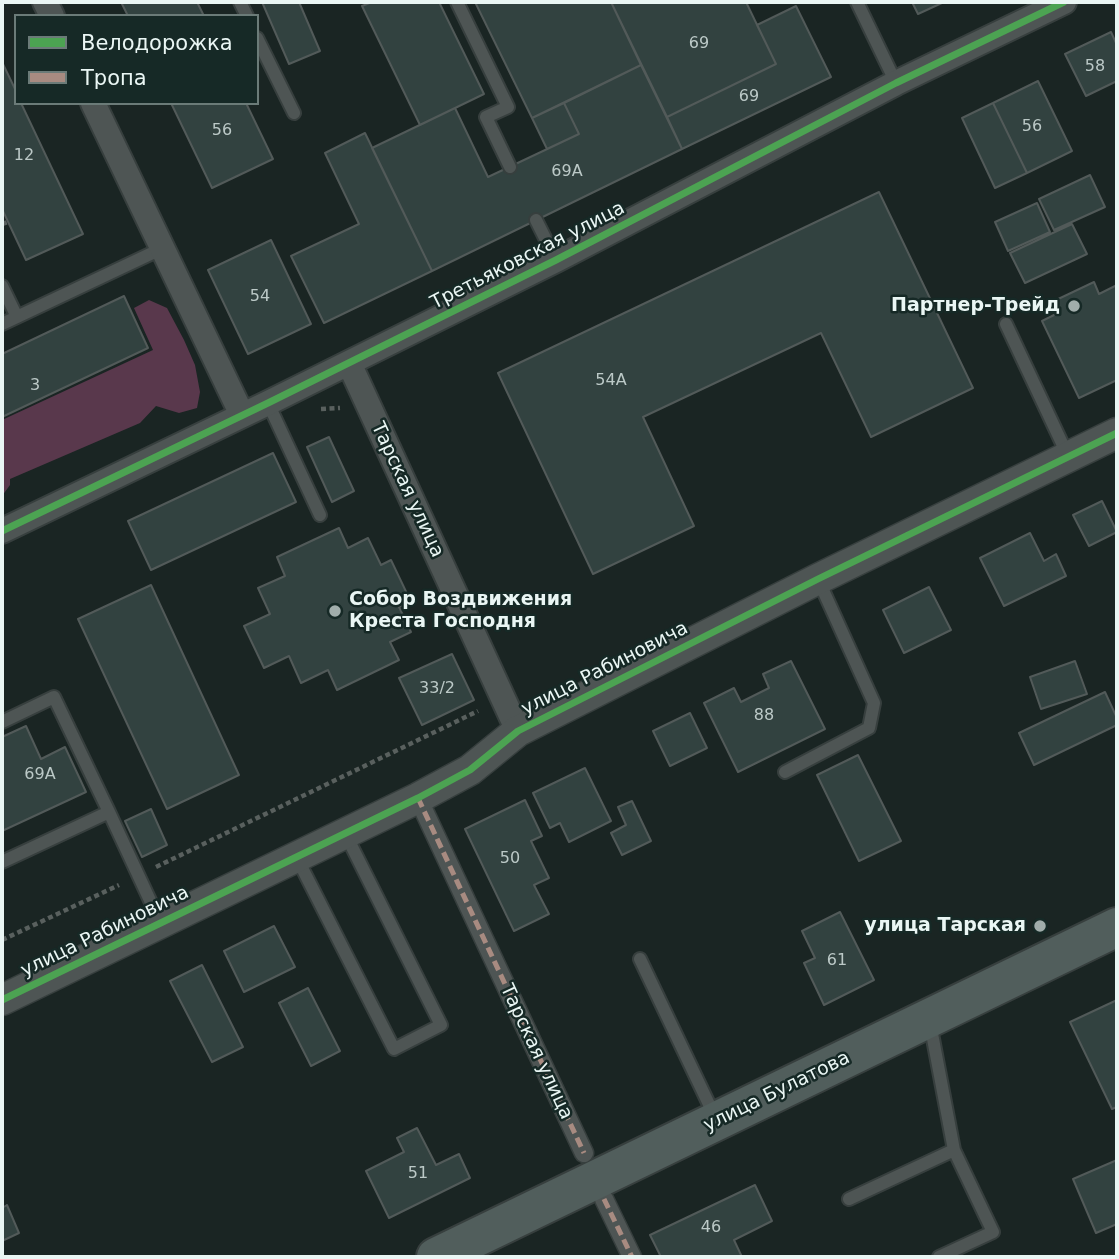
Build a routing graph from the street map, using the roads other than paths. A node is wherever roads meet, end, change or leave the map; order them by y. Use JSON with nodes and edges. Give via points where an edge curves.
{"nodes":[{"id":1,"x":457,"y":2,"type":"edge"},
{"id":2,"x":857,"y":2,"type":"edge"},
{"id":3,"x":1064,"y":2,"type":"edge"},
{"id":4,"x":259,"y":41,"type":"edge"},
{"id":5,"x":896,"y":83,"type":"junction"},
{"id":6,"x":94,"y":105,"type":"edge"},
{"id":7,"x":294,"y":113,"type":"dead end"},
{"id":8,"x":510,"y":167,"type":"dead end"},
{"id":9,"x":536,"y":220,"type":"dead end"},
{"id":10,"x":163,"y":248,"type":"junction"},
{"id":11,"x":555,"y":260,"type":"junction"},
{"id":12,"x":2,"y":286,"type":"edge"},
{"id":13,"x":17,"y":317,"type":"junction"},
{"id":14,"x":2,"y":324,"type":"edge"},
{"id":15,"x":1006,"y":324,"type":"dead end"},
{"id":16,"x":349,"y":363,"type":"junction"},
{"id":17,"x":268,"y":403,"type":"junction"},
{"id":18,"x":242,"y":415,"type":"junction"},
{"id":19,"x":1117,"y":433,"type":"edge"},
{"id":20,"x":1068,"y":456,"type":"junction"},
{"id":21,"x":320,"y":515,"type":"dead end"},
{"id":22,"x":2,"y":531,"type":"edge"},
{"id":23,"x":818,"y":579,"type":"junction"},
{"id":24,"x":2,"y":722,"type":"edge"},
{"id":25,"x":518,"y":731,"type":"junction"},
{"id":26,"x":785,"y":772,"type":"dead end"},
{"id":27,"x":418,"y":798,"type":"junction"},
{"id":28,"x":109,"y":812,"type":"junction"},
{"id":29,"x":345,"y":833,"type":"junction"},
{"id":30,"x":297,"y":857,"type":"junction"},
{"id":31,"x":2,"y":862,"type":"edge"},
{"id":32,"x":161,"y":922,"type":"junction"},
{"id":33,"x":1117,"y":927,"type":"edge"},
{"id":34,"x":640,"y":959,"type":"dead end"},
{"id":35,"x":2,"y":1000,"type":"edge"},
{"id":36,"x":929,"y":1019,"type":"junction"},
{"id":37,"x":717,"y":1121,"type":"junction"},
{"id":38,"x":954,"y":1150,"type":"junction"},
{"id":39,"x":584,"y":1153,"type":"dead end"},
{"id":40,"x":604,"y":1199,"type":"dead end"},
{"id":41,"x":849,"y":1199,"type":"dead end"},
{"id":42,"x":436,"y":1257,"type":"edge"},
{"id":43,"x":632,"y":1257,"type":"edge"},
{"id":44,"x":939,"y":1257,"type":"edge"}],
"edges":[{"from":1,"to":8,"type":"lane","via":[[508,107],[486,117]]},
{"from":2,"to":5,"type":"lane"},
{"from":3,"to":5,"type":"street","name":"Третьяковская улица"},
{"from":4,"to":7,"type":"lane"},
{"from":5,"to":11,"type":"street","name":"Третьяковская улица"},
{"from":6,"to":10,"type":"street"},
{"from":9,"to":11,"type":"lane"},
{"from":10,"to":13,"type":"lane"},
{"from":10,"to":18,"type":"street"},
{"from":11,"to":16,"type":"street","name":"Третьяковская улица"},
{"from":12,"to":13,"type":"lane"},
{"from":13,"to":14,"type":"lane"},
{"from":15,"to":20,"type":"lane"},
{"from":16,"to":17,"type":"street","name":"Третьяковская улица"},
{"from":16,"to":25,"type":"street","name":"Тарская улица"},
{"from":17,"to":18,"type":"street","name":"Третьяковская улица"},
{"from":17,"to":21,"type":"lane"},
{"from":18,"to":22,"type":"street","name":"Третьяковская улица"},
{"from":19,"to":20,"type":"street","name":"улица Рабиновича"},
{"from":20,"to":23,"type":"street","name":"улица Рабиновича"},
{"from":23,"to":25,"type":"street","name":"улица Рабиновича"},
{"from":23,"to":26,"type":"lane","via":[[874,703],[869,728]]},
{"from":24,"to":28,"type":"lane","via":[[54,697]]},
{"from":25,"to":27,"type":"street","name":"улица Рабиновича","via":[[470,770]]},
{"from":27,"to":29,"type":"street","name":"улица Рабиновича"},
{"from":27,"to":39,"type":"street","name":"Тарская улица"},
{"from":28,"to":31,"type":"lane"},
{"from":28,"to":32,"type":"lane"},
{"from":29,"to":30,"type":"street","name":"улица Рабиновича"},
{"from":29,"to":30,"type":"lane","via":[[442,1025],[394,1049]]},
{"from":30,"to":32,"type":"street","name":"улица Рабиновича"},
{"from":32,"to":35,"type":"street","name":"улица Рабиновича"},
{"from":33,"to":36,"type":"main road","name":"улица Булатова"},
{"from":34,"to":37,"type":"lane"},
{"from":36,"to":37,"type":"main road","name":"улица Булатова"},
{"from":36,"to":38,"type":"lane"},
{"from":37,"to":42,"type":"main road","name":"улица Булатова","via":[[480,1242]]},
{"from":38,"to":41,"type":"lane"},
{"from":38,"to":44,"type":"lane","via":[[993,1232]]},
{"from":40,"to":43,"type":"street"}]}
